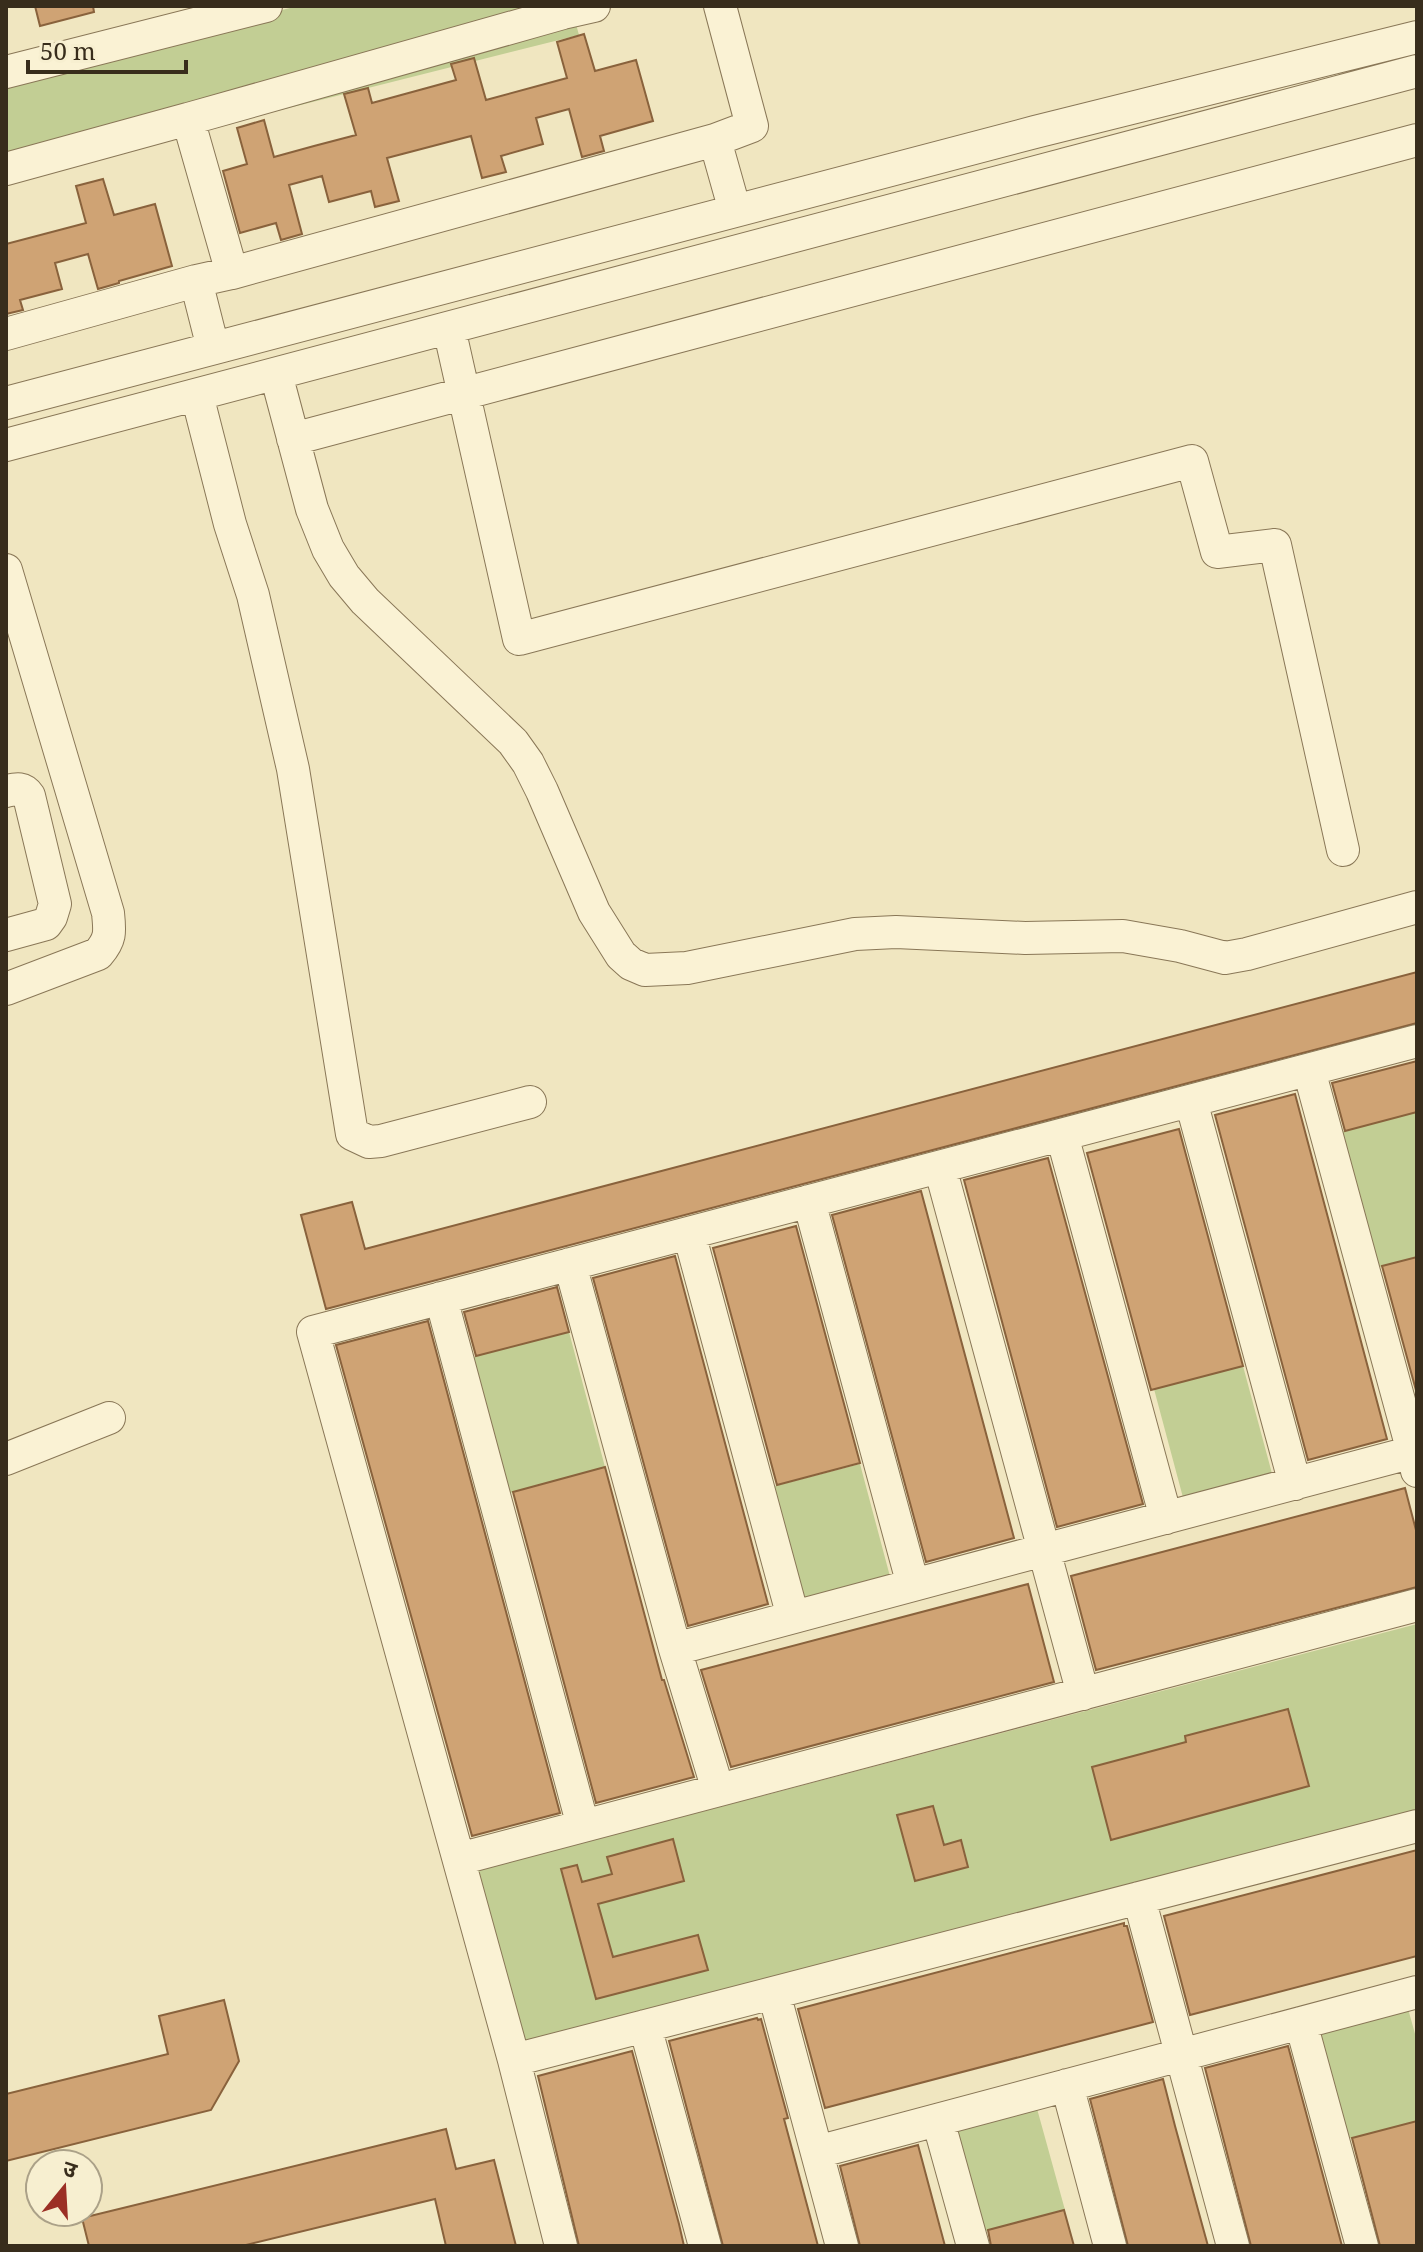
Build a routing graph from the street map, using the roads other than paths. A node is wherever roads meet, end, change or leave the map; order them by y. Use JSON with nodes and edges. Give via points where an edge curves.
{"nodes":[{"id":1,"x":266,"y":6,"type":"edge"},
{"id":2,"x":594,"y":6,"type":"edge"},
{"id":3,"x":720,"y":6,"type":"edge"},
{"id":4,"x":562,"y":10,"type":"edge"},
{"id":5,"x":218,"y":12,"type":"edge"},
{"id":6,"x":1417,"y":37,"type":"edge"},
{"id":7,"x":1417,"y":71,"type":"edge"},
{"id":8,"x":6,"y":72,"type":"edge"},
{"id":9,"x":188,"y":119,"type":"junction"},
{"id":10,"x":715,"y":140,"type":"junction"},
{"id":11,"x":1417,"y":140,"type":"edge"},
{"id":12,"x":6,"y":169,"type":"edge"},
{"id":13,"x":735,"y":211,"type":"junction"},
{"id":14,"x":232,"y":273,"type":"junction"},
{"id":15,"x":196,"y":281,"type":"junction"},
{"id":16,"x":449,"y":328,"type":"junction"},
{"id":17,"x":6,"y":334,"type":"edge"},
{"id":18,"x":213,"y":348,"type":"junction"},
{"id":19,"x":276,"y":374,"type":"junction"},
{"id":20,"x":463,"y":394,"type":"junction"},
{"id":21,"x":197,"y":395,"type":"junction"},
{"id":22,"x":6,"y":403,"type":"edge"},
{"id":23,"x":293,"y":439,"type":"junction"},
{"id":24,"x":6,"y":445,"type":"edge"},
{"id":25,"x":6,"y":570,"type":"edge"},
{"id":26,"x":6,"y":791,"type":"edge"},
{"id":27,"x":1343,"y":850,"type":"dead end"},
{"id":28,"x":1417,"y":907,"type":"edge"},
{"id":29,"x":6,"y":935,"type":"edge"},
{"id":30,"x":6,"y":989,"type":"edge"},
{"id":31,"x":1417,"y":1041,"type":"edge"},
{"id":32,"x":1309,"y":1070,"type":"junction"},
{"id":33,"x":1191,"y":1101,"type":"junction"},
{"id":34,"x":530,"y":1102,"type":"dead end"},
{"id":35,"x":1062,"y":1135,"type":"junction"},
{"id":36,"x":940,"y":1167,"type":"junction"},
{"id":37,"x":809,"y":1201,"type":"junction"},
{"id":38,"x":689,"y":1233,"type":"junction"},
{"id":39,"x":570,"y":1264,"type":"junction"},
{"id":40,"x":441,"y":1298,"type":"junction"},
{"id":41,"x":109,"y":1418,"type":"dead end"},
{"id":42,"x":6,"y":1459,"type":"edge"},
{"id":43,"x":1415,"y":1462,"type":"edge"},
{"id":44,"x":1295,"y":1484,"type":"junction"},
{"id":45,"x":1166,"y":1518,"type":"junction"},
{"id":46,"x":1044,"y":1550,"type":"junction"},
{"id":47,"x":913,"y":1585,"type":"junction"},
{"id":48,"x":1417,"y":1605,"type":"edge"},
{"id":49,"x":793,"y":1617,"type":"junction"},
{"id":50,"x":675,"y":1649,"type":"junction"},
{"id":51,"x":1083,"y":1694,"type":"junction"},
{"id":52,"x":718,"y":1790,"type":"junction"},
{"id":53,"x":583,"y":1826,"type":"junction"},
{"id":54,"x":1417,"y":1826,"type":"edge"},
{"id":55,"x":459,"y":1859,"type":"junction"},
{"id":56,"x":1139,"y":1898,"type":"junction"},
{"id":57,"x":1417,"y":1992,"type":"edge"},
{"id":58,"x":774,"y":1993,"type":"junction"},
{"id":59,"x":1301,"y":2023,"type":"junction"},
{"id":60,"x":645,"y":2026,"type":"junction"},
{"id":61,"x":1181,"y":2055,"type":"junction"},
{"id":62,"x":514,"y":2060,"type":"junction"},
{"id":63,"x":1067,"y":2085,"type":"junction"},
{"id":64,"x":938,"y":2120,"type":"junction"},
{"id":65,"x":817,"y":2152,"type":"junction"},
{"id":66,"x":561,"y":2246,"type":"edge"},
{"id":67,"x":705,"y":2246,"type":"edge"},
{"id":68,"x":842,"y":2246,"type":"edge"},
{"id":69,"x":973,"y":2246,"type":"edge"},
{"id":70,"x":1110,"y":2246,"type":"edge"},
{"id":71,"x":1233,"y":2246,"type":"edge"},
{"id":72,"x":1362,"y":2246,"type":"edge"}],
"edges":[{"from":1,"to":5,"type":"street"},
{"from":2,"to":4,"type":"street"},
{"from":3,"to":10,"type":"street","via":[[752,126]]},
{"from":4,"to":9,"type":"street"},
{"from":5,"to":8,"type":"street"},
{"from":6,"to":13,"type":"street"},
{"from":7,"to":16,"type":"street"},
{"from":9,"to":12,"type":"street"},
{"from":9,"to":14,"type":"street"},
{"from":10,"to":13,"type":"street"},
{"from":10,"to":14,"type":"street"},
{"from":11,"to":20,"type":"street"},
{"from":13,"to":18,"type":"street"},
{"from":14,"to":15,"type":"street"},
{"from":15,"to":17,"type":"street"},
{"from":15,"to":18,"type":"street"},
{"from":16,"to":19,"type":"street"},
{"from":16,"to":20,"type":"street"},
{"from":18,"to":22,"type":"street"},
{"from":19,"to":21,"type":"street"},
{"from":19,"to":23,"type":"street"},
{"from":20,"to":23,"type":"street"},
{"from":20,"to":27,"type":"street","via":[[519,639],[1192,461],[1217,552],[1275,545]]},
{"from":21,"to":24,"type":"street"},
{"from":21,"to":34,"type":"street","via":[[253,595],[293,769],[352,1134],[381,1141]]},
{"from":23,"to":28,"type":"street","via":[[312,509],[344,576],[513,742],[542,791],[594,912],[621,955],[645,970],[687,968],[855,934],[896,932],[1123,936],[1225,958]]},
{"from":25,"to":30,"type":"street","via":[[110,927],[108,943],[98,954]]},
{"from":26,"to":29,"type":"street","via":[[23,790],[29,796],[55,904],[46,924]]},
{"from":31,"to":32,"type":"street"},
{"from":32,"to":33,"type":"street"},
{"from":32,"to":43,"type":"street"},
{"from":33,"to":35,"type":"street"},
{"from":33,"to":44,"type":"street"},
{"from":35,"to":36,"type":"street"},
{"from":35,"to":45,"type":"street"},
{"from":36,"to":37,"type":"street"},
{"from":36,"to":46,"type":"street"},
{"from":37,"to":38,"type":"street"},
{"from":37,"to":47,"type":"street"},
{"from":38,"to":39,"type":"street"},
{"from":38,"to":49,"type":"street"},
{"from":39,"to":40,"type":"street"},
{"from":39,"to":50,"type":"street"},
{"from":40,"to":53,"type":"street"},
{"from":40,"to":55,"type":"street","via":[[313,1332]]},
{"from":41,"to":42,"type":"street"},
{"from":43,"to":44,"type":"street"},
{"from":44,"to":45,"type":"street"},
{"from":45,"to":46,"type":"street"},
{"from":46,"to":47,"type":"street"},
{"from":46,"to":51,"type":"street"},
{"from":47,"to":49,"type":"street"},
{"from":48,"to":51,"type":"street"},
{"from":49,"to":50,"type":"street"},
{"from":50,"to":52,"type":"street"},
{"from":51,"to":52,"type":"street"},
{"from":52,"to":53,"type":"street"},
{"from":53,"to":55,"type":"street"},
{"from":54,"to":56,"type":"street"},
{"from":55,"to":62,"type":"street"},
{"from":56,"to":58,"type":"street"},
{"from":56,"to":61,"type":"street"},
{"from":57,"to":59,"type":"street"},
{"from":58,"to":60,"type":"street"},
{"from":58,"to":65,"type":"street"},
{"from":59,"to":61,"type":"street"},
{"from":59,"to":72,"type":"street"},
{"from":60,"to":62,"type":"street"},
{"from":60,"to":67,"type":"street"},
{"from":61,"to":63,"type":"street"},
{"from":61,"to":71,"type":"street"},
{"from":62,"to":66,"type":"street"},
{"from":63,"to":64,"type":"street"},
{"from":63,"to":70,"type":"street"},
{"from":64,"to":65,"type":"street"},
{"from":64,"to":69,"type":"street"},
{"from":65,"to":68,"type":"street"}]}
